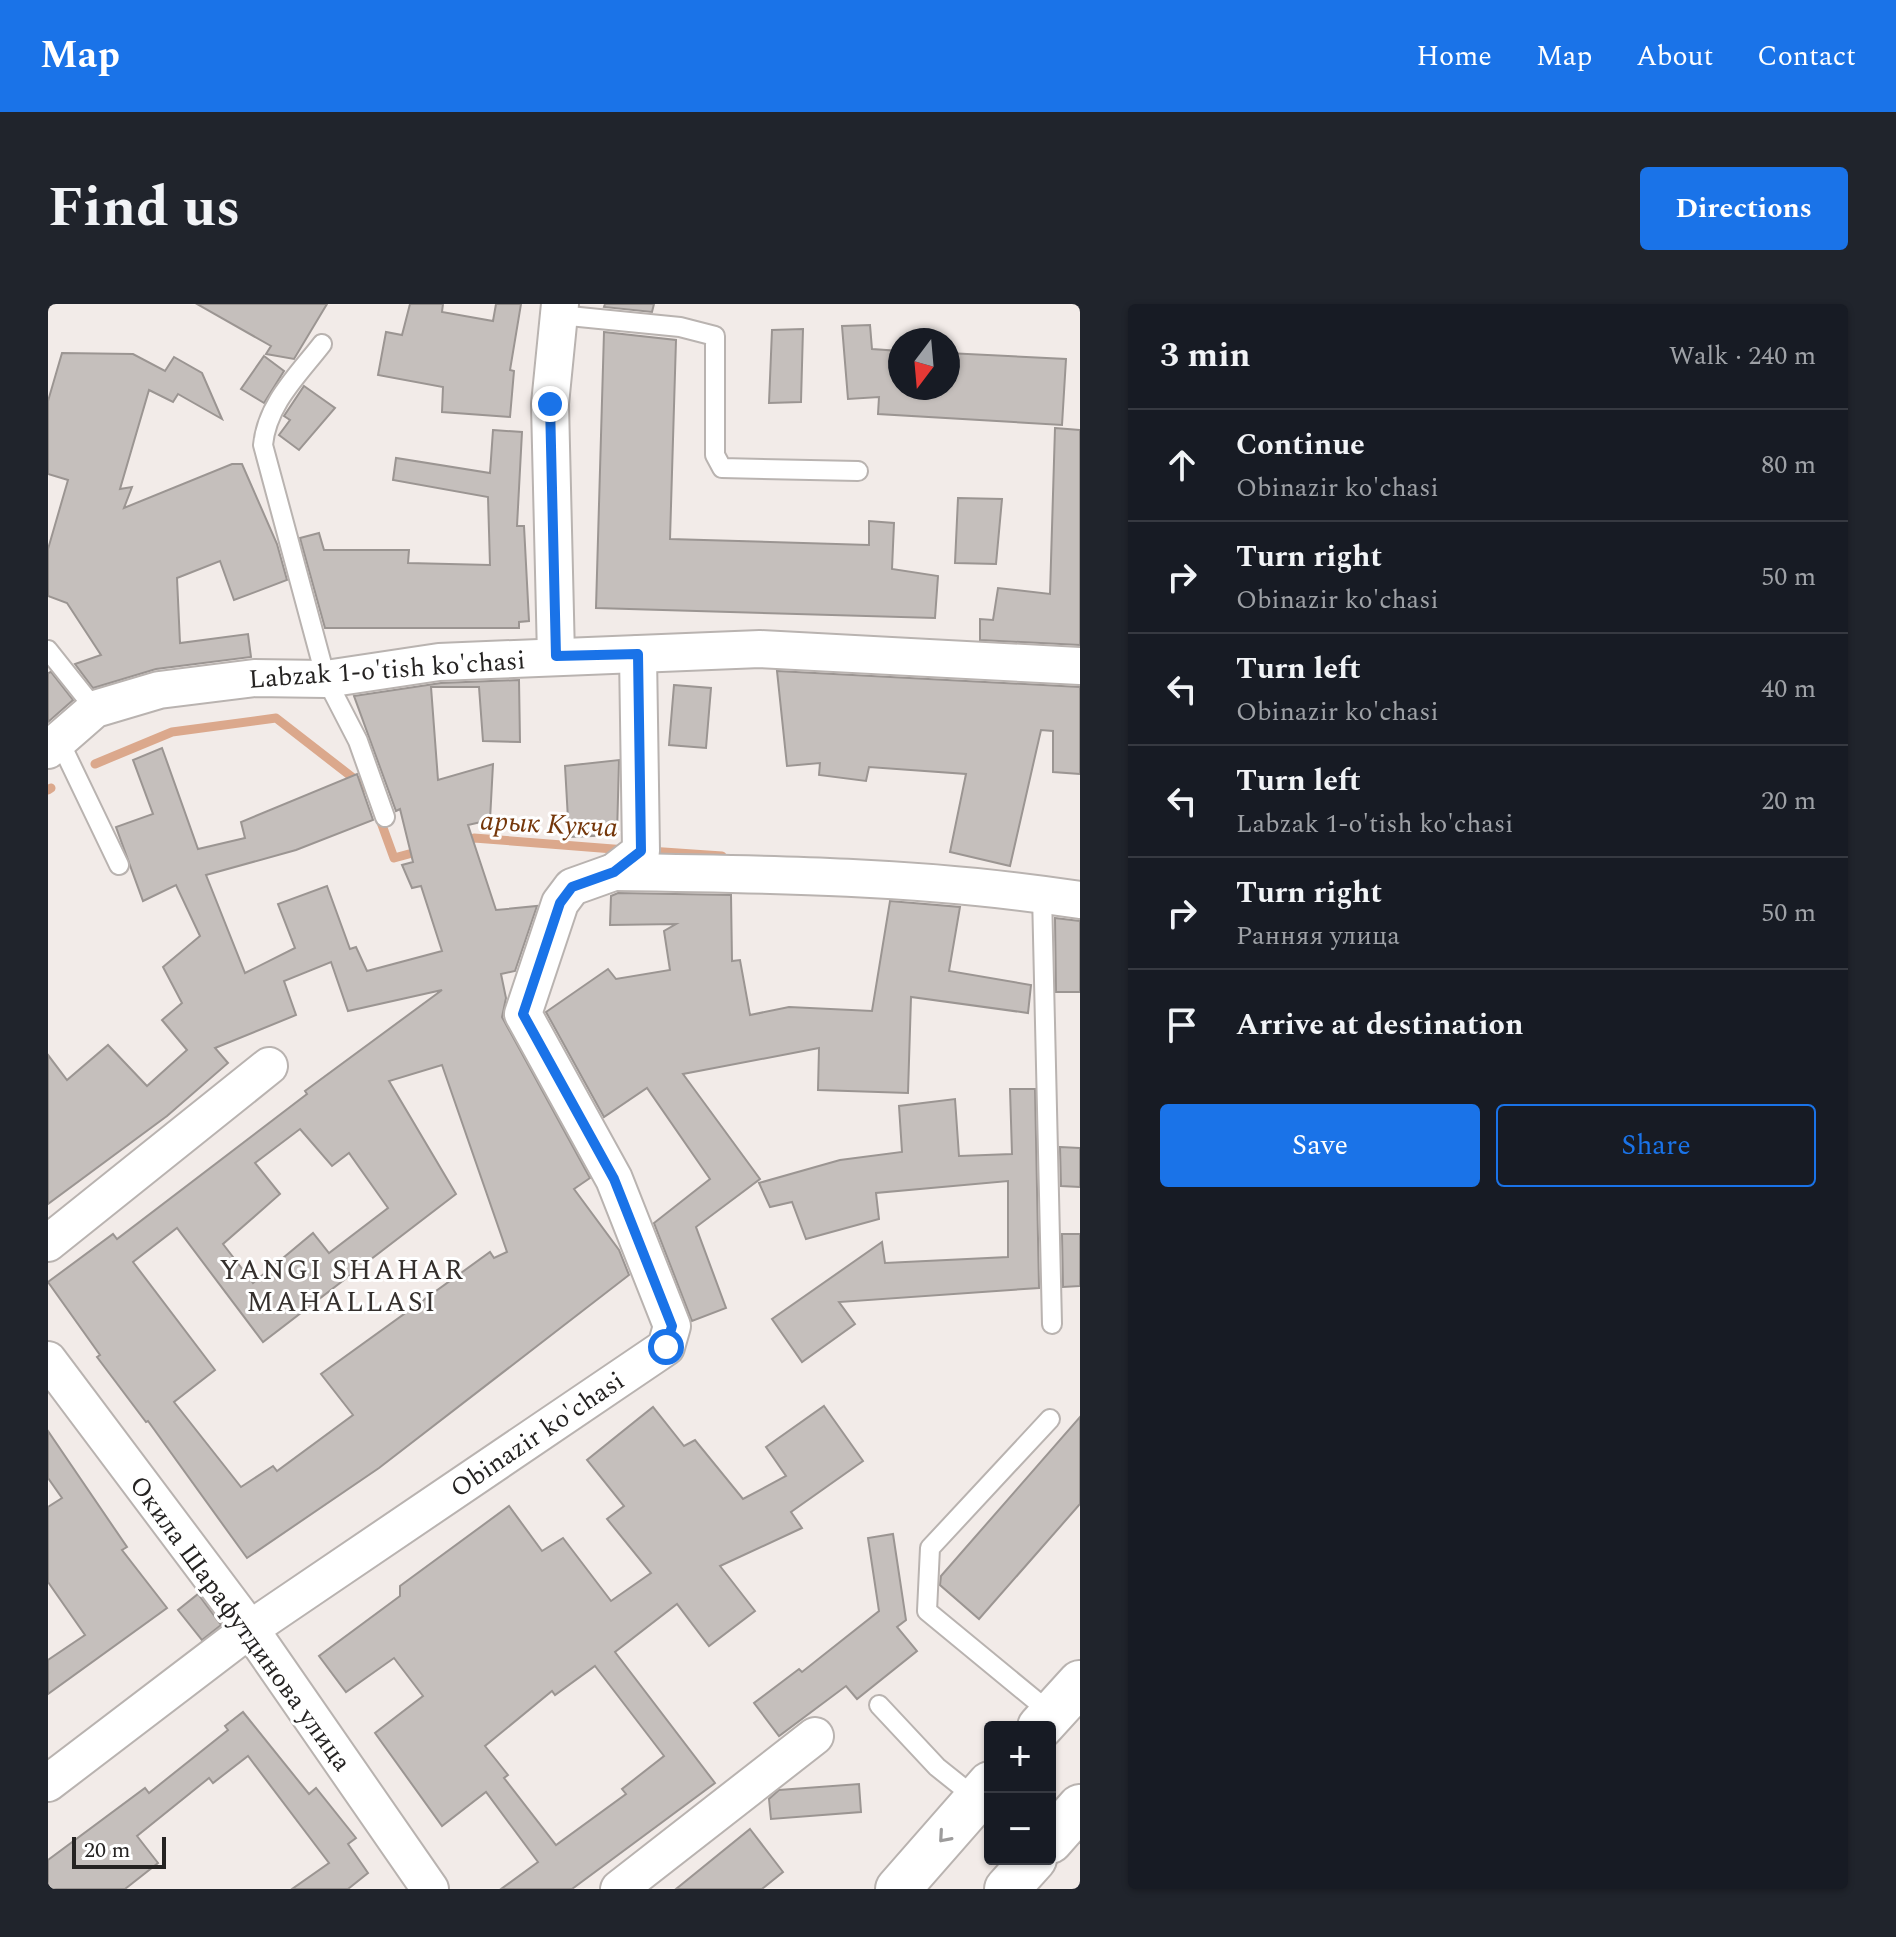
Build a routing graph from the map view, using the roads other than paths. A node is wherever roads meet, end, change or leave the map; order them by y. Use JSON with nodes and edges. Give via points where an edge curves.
{"nodes":[{"id":1,"x":559,"y":310,"type":"edge"},
{"id":2,"x":322,"y":344,"type":"dead end"},
{"id":3,"x":858,"y":471,"type":"dead end"},
{"id":4,"x":48,"y":650,"type":"edge"},
{"id":5,"x":638,"y":654,"type":"junction"},
{"id":6,"x":556,"y":656,"type":"junction"},
{"id":7,"x":1080,"y":666,"type":"edge"},
{"id":8,"x":326,"y":679,"type":"junction"},
{"id":9,"x":95,"y":709,"type":"junction"},
{"id":10,"x":54,"y":745,"type":"edge"},
{"id":11,"x":385,"y":817,"type":"dead end"},
{"id":12,"x":119,"y":865,"type":"dead end"},
{"id":13,"x":614,"y":872,"type":"junction"},
{"id":14,"x":1042,"y":894,"type":"junction"},
{"id":15,"x":1080,"y":900,"type":"edge"},
{"id":16,"x":269,"y":1066,"type":"dead end"},
{"id":17,"x":48,"y":1243,"type":"edge"},
{"id":18,"x":1052,"y":1324,"type":"dead end"},
{"id":19,"x":48,"y":1360,"type":"edge"},
{"id":20,"x":1050,"y":1419,"type":"dead end"},
{"id":21,"x":250,"y":1629,"type":"junction"},
{"id":22,"x":879,"y":1705,"type":"dead end"},
{"id":23,"x":1057,"y":1708,"type":"edge"},
{"id":24,"x":815,"y":1736,"type":"dead end"},
{"id":25,"x":48,"y":1783,"type":"edge"},
{"id":26,"x":984,"y":1792,"type":"edge"},
{"id":27,"x":1080,"y":1807,"type":"edge"},
{"id":28,"x":1056,"y":1834,"type":"edge"},
{"id":29,"x":1029,"y":1865,"type":"edge"},
{"id":30,"x":430,"y":1889,"type":"edge"},
{"id":31,"x":619,"y":1889,"type":"edge"},
{"id":32,"x":898,"y":1889,"type":"edge"},
{"id":33,"x":1007,"y":1889,"type":"edge"}],
"edges":[{"from":1,"to":3,"type":"lane","via":[[715,336],[715,455],[722,468]]},
{"from":1,"to":6,"type":"street","via":[[550,404]]},
{"from":2,"to":8,"type":"lane","via":[[275,405],[263,445]]},
{"from":4,"to":9,"type":"lane"},
{"from":5,"to":6,"type":"street","name":"Labzak 1-o'tish ko'chasi"},
{"from":5,"to":7,"type":"street","name":"Labzak 1-o'tish ko'chasi","via":[[760,649]]},
{"from":5,"to":13,"type":"street","name":"Obinazir ko'chasi","via":[[641,851]]},
{"from":6,"to":8,"type":"street","name":"Labzak 1-o'tish ko'chasi","via":[[439,662]]},
{"from":8,"to":9,"type":"street","name":"Labzak 1-o'tish ko'chasi","via":[[254,678],[159,690]]},
{"from":8,"to":11,"type":"lane","via":[[358,741]]},
{"from":9,"to":10,"type":"street","name":"Labzak 1-o'tish ko'chasi"},
{"from":10,"to":12,"type":"lane"},
{"from":13,"to":14,"type":"street","via":[[779,874]]},
{"from":13,"to":21,"type":"street","name":"Obinazir ko'chasi","via":[[572,887],[560,903],[523,1014],[614,1179],[672,1326],[666,1347]]},
{"from":14,"to":15,"type":"street"},
{"from":14,"to":18,"type":"lane"},
{"from":16,"to":17,"type":"street"},
{"from":19,"to":21,"type":"street","name":"Окила Шарафутдинова улица"},
{"from":20,"to":23,"type":"lane","via":[[930,1548],[925,1594],[927,1611]]},
{"from":21,"to":25,"type":"street","name":"Obinazir ko'chasi"},
{"from":21,"to":30,"type":"street","name":"Окила Шарафутдинова улица"},
{"from":22,"to":26,"type":"lane","via":[[937,1767]]},
{"from":24,"to":31,"type":"street"},
{"from":26,"to":32,"type":"main road","one_way":true},
{"from":27,"to":28,"type":"main road"},
{"from":29,"to":33,"type":"main road"}]}
